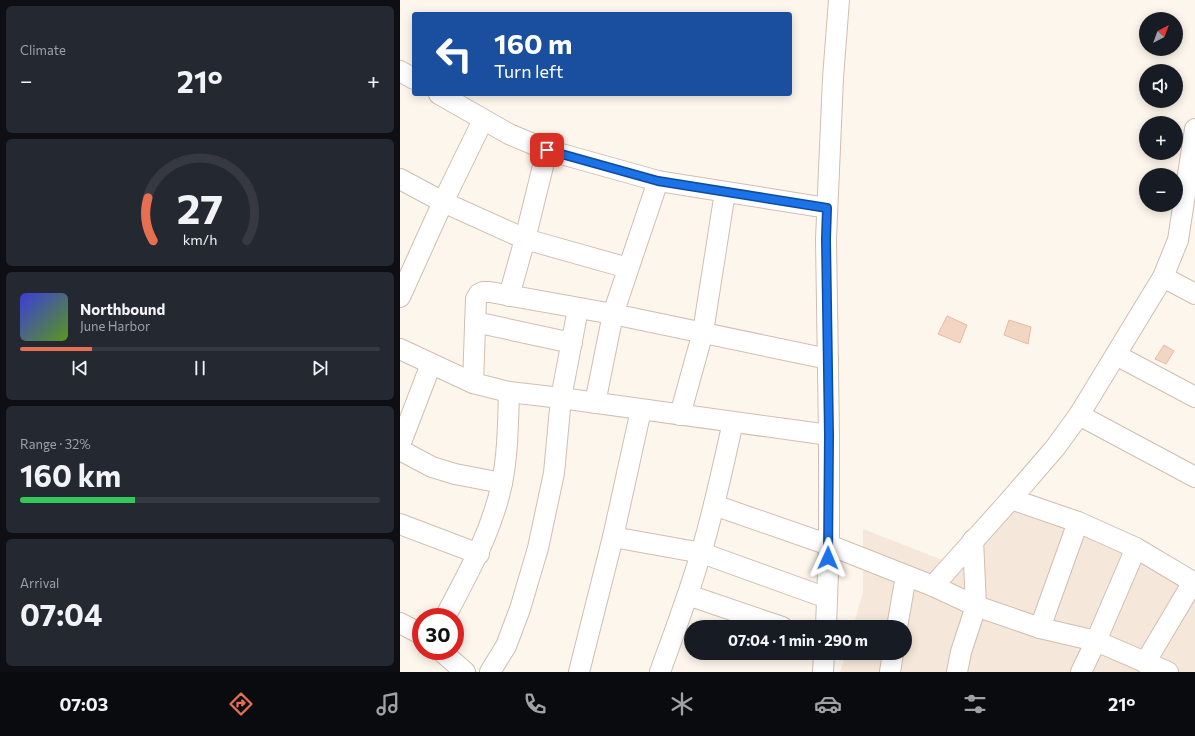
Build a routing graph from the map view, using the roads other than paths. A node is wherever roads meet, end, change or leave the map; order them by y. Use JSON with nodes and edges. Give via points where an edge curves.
{"nodes":[{"id":1,"x":839,"y":0,"type":"edge"},
{"id":2,"x":400,"y":71,"type":"edge"},
{"id":3,"x":412,"y":78,"type":"edge"},
{"id":4,"x":442,"y":96,"type":"edge"},
{"id":5,"x":483,"y":120,"type":"junction"},
{"id":6,"x":1195,"y":128,"type":"edge"},
{"id":7,"x":547,"y":150,"type":"junction"},
{"id":8,"x":1193,"y":162,"type":"edge"},
{"id":9,"x":400,"y":179,"type":"edge"},
{"id":10,"x":658,"y":181,"type":"junction"},
{"id":11,"x":725,"y":192,"type":"junction"},
{"id":12,"x":443,"y":202,"type":"junction"},
{"id":13,"x":827,"y":208,"type":"junction"},
{"id":14,"x":525,"y":239,"type":"junction"},
{"id":15,"x":628,"y":268,"type":"junction"},
{"id":16,"x":1163,"y":278,"type":"junction"},
{"id":17,"x":1195,"y":294,"type":"edge"},
{"id":18,"x":509,"y":296,"type":"junction"},
{"id":19,"x":400,"y":297,"type":"edge"},
{"id":20,"x":578,"y":309,"type":"junction"},
{"id":21,"x":613,"y":314,"type":"junction"},
{"id":22,"x":475,"y":322,"type":"junction"},
{"id":23,"x":703,"y":332,"type":"junction"},
{"id":24,"x":572,"y":342,"type":"junction"},
{"id":25,"x":400,"y":349,"type":"edge"},
{"id":26,"x":1116,"y":355,"type":"junction"},
{"id":27,"x":828,"y":359,"type":"junction"},
{"id":28,"x":431,"y":364,"type":"junction"},
{"id":29,"x":473,"y":383,"type":"junction"},
{"id":30,"x":509,"y":392,"type":"junction"},
{"id":31,"x":1195,"y":397,"type":"edge"},
{"id":32,"x":561,"y":398,"type":"junction"},
{"id":33,"x":595,"y":403,"type":"junction"},
{"id":34,"x":640,"y":410,"type":"junction"},
{"id":35,"x":680,"y":415,"type":"junction"},
{"id":36,"x":1078,"y":415,"type":"junction"},
{"id":37,"x":733,"y":422,"type":"junction"},
{"id":38,"x":829,"y":435,"type":"junction"},
{"id":39,"x":400,"y":445,"type":"edge"},
{"id":40,"x":400,"y":450,"type":"edge"},
{"id":41,"x":1195,"y":478,"type":"edge"},
{"id":42,"x":502,"y":483,"type":"junction"},
{"id":43,"x":1011,"y":499,"type":"junction"},
{"id":44,"x":714,"y":505,"type":"junction"},
{"id":45,"x":1078,"y":522,"type":"junction"},
{"id":46,"x":400,"y":524,"type":"edge"},
{"id":47,"x":613,"y":537,"type":"junction"},
{"id":48,"x":973,"y":540,"type":"junction"},
{"id":49,"x":829,"y":545,"type":"junction"},
{"id":50,"x":1136,"y":548,"type":"junction"},
{"id":51,"x":702,"y":553,"type":"junction"},
{"id":52,"x":479,"y":554,"type":"junction"},
{"id":53,"x":906,"y":576,"type":"junction"},
{"id":54,"x":1194,"y":581,"type":"edge"},
{"id":55,"x":933,"y":586,"type":"junction"},
{"id":56,"x":688,"y":595,"type":"junction"},
{"id":57,"x":827,"y":598,"type":"junction"},
{"id":58,"x":976,"y":606,"type":"junction"},
{"id":59,"x":450,"y":608,"type":"edge"},
{"id":60,"x":761,"y":620,"type":"edge"},
{"id":61,"x":826,"y":620,"type":"edge"},
{"id":62,"x":898,"y":620,"type":"edge"},
{"id":63,"x":400,"y":623,"type":"edge"},
{"id":64,"x":1040,"y":628,"type":"junction"},
{"id":65,"x":412,"y":629,"type":"edge"},
{"id":66,"x":1096,"y":641,"type":"junction"},
{"id":67,"x":451,"y":660,"type":"edge"},
{"id":68,"x":824,"y":660,"type":"edge"},
{"id":69,"x":892,"y":660,"type":"edge"},
{"id":70,"x":1137,"y":665,"type":"edge"},
{"id":71,"x":465,"y":672,"type":"edge"},
{"id":72,"x":490,"y":672,"type":"edge"},
{"id":73,"x":579,"y":672,"type":"edge"},
{"id":74,"x":660,"y":672,"type":"edge"},
{"id":75,"x":823,"y":672,"type":"edge"},
{"id":76,"x":890,"y":672,"type":"edge"},
{"id":77,"x":957,"y":672,"type":"edge"},
{"id":78,"x":1081,"y":672,"type":"edge"},
{"id":79,"x":1168,"y":672,"type":"edge"}],
"edges":[{"from":1,"to":13,"type":"street"},
{"from":2,"to":3,"type":"street"},
{"from":4,"to":5,"type":"street"},
{"from":5,"to":7,"type":"street"},
{"from":5,"to":12,"type":"street"},
{"from":6,"to":8,"type":"street"},
{"from":7,"to":10,"type":"street"},
{"from":7,"to":14,"type":"street"},
{"from":8,"to":16,"type":"street","via":[[1178,240]]},
{"from":9,"to":12,"type":"street"},
{"from":10,"to":11,"type":"street"},
{"from":10,"to":15,"type":"street"},
{"from":11,"to":13,"type":"street"},
{"from":11,"to":23,"type":"street"},
{"from":12,"to":14,"type":"street"},
{"from":12,"to":19,"type":"street"},
{"from":13,"to":27,"type":"street"},
{"from":14,"to":15,"type":"street"},
{"from":14,"to":18,"type":"street"},
{"from":15,"to":21,"type":"street"},
{"from":16,"to":17,"type":"street"},
{"from":16,"to":26,"type":"street"},
{"from":18,"to":20,"type":"street"},
{"from":18,"to":22,"type":"street","via":[[490,292],[479,294],[476,299]]},
{"from":20,"to":21,"type":"street"},
{"from":20,"to":24,"type":"street"},
{"from":21,"to":23,"type":"street"},
{"from":21,"to":33,"type":"street"},
{"from":22,"to":24,"type":"street"},
{"from":22,"to":29,"type":"street"},
{"from":23,"to":27,"type":"street"},
{"from":23,"to":35,"type":"street"},
{"from":24,"to":32,"type":"street"},
{"from":25,"to":28,"type":"street"},
{"from":26,"to":31,"type":"street"},
{"from":26,"to":36,"type":"street"},
{"from":27,"to":38,"type":"street"},
{"from":28,"to":29,"type":"street"},
{"from":28,"to":39,"type":"street"},
{"from":29,"to":30,"type":"street"},
{"from":30,"to":32,"type":"street"},
{"from":30,"to":42,"type":"street"},
{"from":32,"to":33,"type":"street"},
{"from":32,"to":72,"type":"street","via":[[554,473],[538,548],[506,646]]},
{"from":33,"to":34,"type":"street"},
{"from":34,"to":35,"type":"street"},
{"from":34,"to":47,"type":"street"},
{"from":35,"to":37,"type":"street"},
{"from":36,"to":41,"type":"street"},
{"from":36,"to":43,"type":"street","via":[[1055,448]]},
{"from":37,"to":38,"type":"street"},
{"from":37,"to":44,"type":"street"},
{"from":38,"to":49,"type":"street"},
{"from":40,"to":42,"type":"street","via":[[432,467]]},
{"from":42,"to":52,"type":"street"},
{"from":43,"to":45,"type":"street"},
{"from":43,"to":48,"type":"street"},
{"from":44,"to":49,"type":"street"},
{"from":44,"to":51,"type":"street"},
{"from":45,"to":50,"type":"street"},
{"from":45,"to":64,"type":"street"},
{"from":46,"to":52,"type":"street"},
{"from":47,"to":51,"type":"street"},
{"from":47,"to":73,"type":"street"},
{"from":48,"to":55,"type":"street"},
{"from":48,"to":58,"type":"street"},
{"from":49,"to":53,"type":"street"},
{"from":49,"to":57,"type":"street"},
{"from":50,"to":54,"type":"street"},
{"from":50,"to":66,"type":"street"},
{"from":51,"to":56,"type":"street"},
{"from":51,"to":57,"type":"street"},
{"from":52,"to":59,"type":"street"},
{"from":53,"to":55,"type":"street"},
{"from":53,"to":62,"type":"street"},
{"from":54,"to":70,"type":"street"},
{"from":55,"to":58,"type":"street"},
{"from":56,"to":60,"type":"street"},
{"from":56,"to":74,"type":"street"},
{"from":57,"to":61,"type":"street"},
{"from":58,"to":64,"type":"street"},
{"from":58,"to":77,"type":"street"},
{"from":63,"to":65,"type":"street"},
{"from":64,"to":66,"type":"street"},
{"from":66,"to":70,"type":"street"},
{"from":66,"to":78,"type":"street"},
{"from":67,"to":71,"type":"street"},
{"from":68,"to":75,"type":"street"},
{"from":69,"to":76,"type":"street"},
{"from":70,"to":79,"type":"street"}]}
